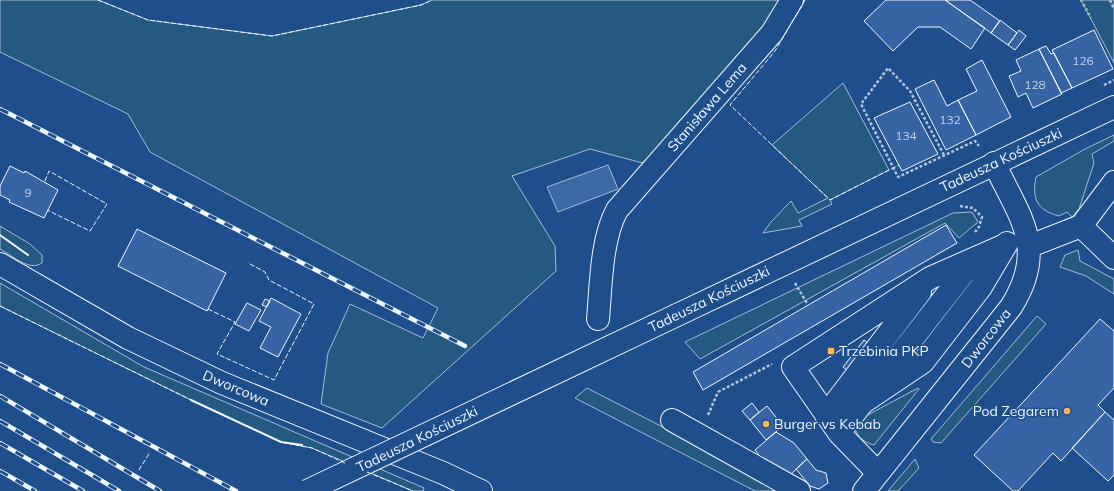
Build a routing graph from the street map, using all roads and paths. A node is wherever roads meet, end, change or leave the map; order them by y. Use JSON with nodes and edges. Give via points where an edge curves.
{"nodes":[{"id":1,"x":792,"y":0,"type":"edge"},
{"id":2,"x":1110,"y":0,"type":"edge"},
{"id":3,"x":1114,"y":9,"type":"edge"},
{"id":4,"x":1113,"y":107,"type":"edge"},
{"id":5,"x":979,"y":147,"type":"dead end"},
{"id":6,"x":944,"y":155,"type":"junction"},
{"id":7,"x":994,"y":163,"type":"junction"},
{"id":8,"x":1114,"y":182,"type":"edge"},
{"id":9,"x":954,"y":207,"type":"dead end"},
{"id":10,"x":1023,"y":223,"type":"junction"},
{"id":11,"x":1081,"y":226,"type":"junction"},
{"id":12,"x":970,"y":236,"type":"dead end"},
{"id":13,"x":1005,"y":245,"type":"junction"},
{"id":14,"x":1030,"y":246,"type":"junction"},
{"id":15,"x":1114,"y":258,"type":"edge"},
{"id":16,"x":974,"y":259,"type":"junction"},
{"id":17,"x":0,"y":264,"type":"edge"},
{"id":18,"x":930,"y":278,"type":"junction"},
{"id":19,"x":799,"y":281,"type":"dead end"},
{"id":20,"x":795,"y":283,"type":"junction"},
{"id":21,"x":788,"y":286,"type":"dead end"},
{"id":22,"x":808,"y":305,"type":"dead end"},
{"id":23,"x":598,"y":319,"type":"dead end"},
{"id":24,"x":776,"y":362,"type":"dead end"},
{"id":25,"x":859,"y":405,"type":"junction"},
{"id":26,"x":826,"y":414,"type":"junction"},
{"id":27,"x":672,"y":420,"type":"dead end"},
{"id":28,"x":839,"y":433,"type":"junction"},
{"id":29,"x":700,"y":434,"type":"junction"},
{"id":30,"x":878,"y":473,"type":"junction"},
{"id":31,"x":307,"y":491,"type":"edge"},
{"id":32,"x":481,"y":491,"type":"edge"},
{"id":33,"x":799,"y":491,"type":"edge"},
{"id":34,"x":864,"y":491,"type":"edge"}],
"edges":[{"from":1,"to":23,"type":"street","name":"Stanisława Lema","via":[[772,32],[617,210],[612,219],[605,249]]},
{"from":2,"to":3,"type":"path"},
{"from":4,"to":7,"type":"street","name":"Tadeusza Kościuszki"},
{"from":5,"to":6,"type":"path","via":[[975,141]]},
{"from":6,"to":6,"type":"path","via":[[898,177],[861,104],[888,68],[910,91]]},
{"from":7,"to":10,"type":"street","name":"Dworcowa"},
{"from":7,"to":31,"type":"street","name":"Tadeusza Kościuszki","bridge":true},
{"from":8,"to":11,"type":"street"},
{"from":9,"to":12,"type":"path","via":[[973,208],[982,216],[979,227]]},
{"from":10,"to":13,"type":"street"},
{"from":10,"to":14,"type":"street","name":"Dworcowa"},
{"from":11,"to":14,"type":"street"},
{"from":11,"to":15,"type":"street"},
{"from":13,"to":16,"type":"street"},
{"from":13,"to":25,"type":"street","via":[[981,287],[923,362]]},
{"from":14,"to":30,"type":"street","name":"Dworcowa","via":[[1026,278],[1011,307]]},
{"from":16,"to":18,"type":"street"},
{"from":16,"to":25,"type":"street"},
{"from":17,"to":32,"type":"street","name":"Dworcowa","via":[[128,338],[222,383]]},
{"from":18,"to":26,"type":"street"},
{"from":18,"to":26,"type":"street","via":[[793,367]]},
{"from":19,"to":20,"type":"path"},
{"from":20,"to":21,"type":"path"},
{"from":20,"to":22,"type":"path"},
{"from":24,"to":29,"type":"path","via":[[718,392]]},
{"from":25,"to":28,"type":"street"},
{"from":26,"to":28,"type":"street"},
{"from":27,"to":29,"type":"street"},
{"from":28,"to":30,"type":"street"},
{"from":29,"to":33,"type":"street"},
{"from":30,"to":34,"type":"street","name":"Dworcowa"}]}
